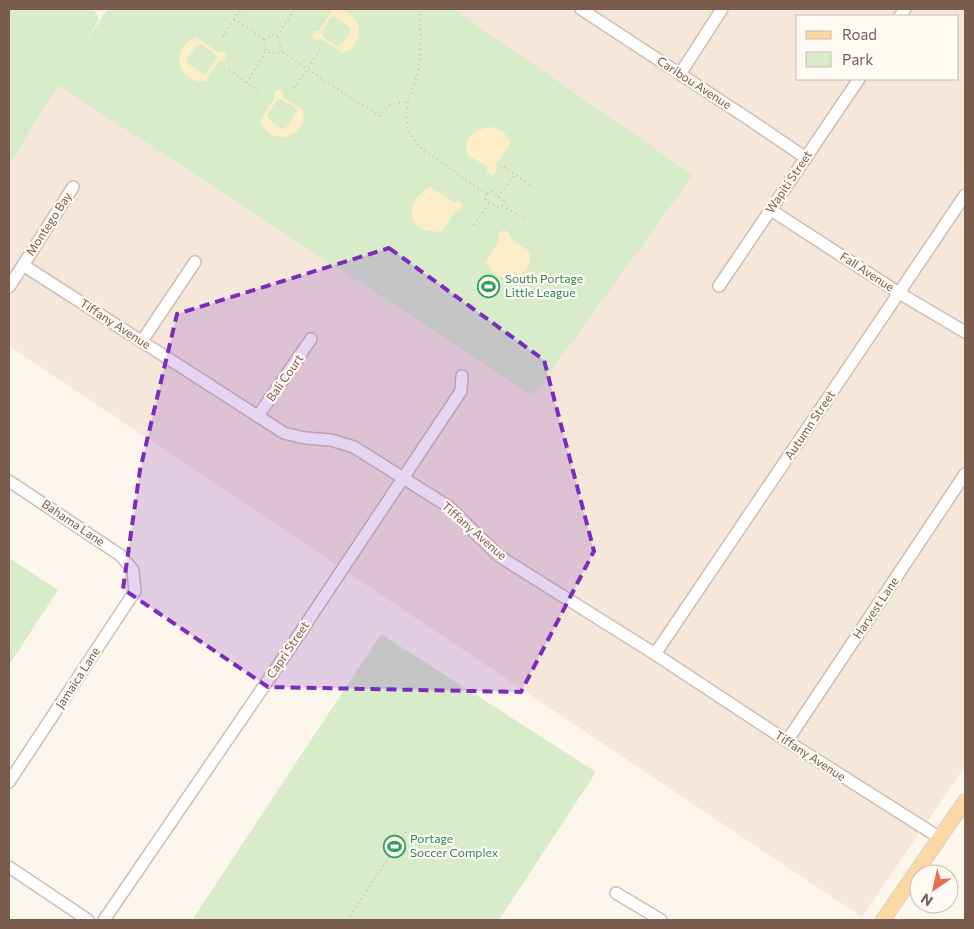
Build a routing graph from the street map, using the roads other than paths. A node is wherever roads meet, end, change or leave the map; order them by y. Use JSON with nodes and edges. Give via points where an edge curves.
{"nodes":[{"id":1,"x":581,"y":9,"type":"edge"},
{"id":2,"x":722,"y":9,"type":"edge"},
{"id":3,"x":680,"y":74,"type":"junction"},
{"id":4,"x":857,"y":80,"type":"edge"},
{"id":5,"x":806,"y":158,"type":"junction"},
{"id":6,"x":73,"y":187,"type":"dead end"},
{"id":7,"x":965,"y":195,"type":"edge"},
{"id":8,"x":771,"y":210,"type":"junction"},
{"id":9,"x":195,"y":262,"type":"dead end"},
{"id":10,"x":23,"y":265,"type":"junction"},
{"id":11,"x":720,"y":286,"type":"dead end"},
{"id":12,"x":9,"y":287,"type":"edge"},
{"id":13,"x":899,"y":293,"type":"junction"},
{"id":14,"x":965,"y":332,"type":"edge"},
{"id":15,"x":311,"y":339,"type":"dead end"},
{"id":16,"x":142,"y":341,"type":"junction"},
{"id":17,"x":462,"y":376,"type":"dead end"},
{"id":18,"x":258,"y":416,"type":"junction"},
{"id":19,"x":965,"y":474,"type":"edge"},
{"id":20,"x":402,"y":478,"type":"junction"},
{"id":21,"x":9,"y":481,"type":"edge"},
{"id":22,"x":133,"y":570,"type":"joint"},
{"id":23,"x":655,"y":654,"type":"junction"},
{"id":24,"x":786,"y":741,"type":"junction"},
{"id":25,"x":9,"y":782,"type":"edge"},
{"id":26,"x":965,"y":801,"type":"edge"},
{"id":27,"x":940,"y":838,"type":"junction"},
{"id":28,"x":9,"y":867,"type":"edge"},
{"id":29,"x":616,"y":893,"type":"dead end"},
{"id":30,"x":88,"y":920,"type":"edge"},
{"id":31,"x":104,"y":920,"type":"edge"},
{"id":32,"x":661,"y":920,"type":"edge"},
{"id":33,"x":883,"y":920,"type":"edge"}],
"edges":[{"from":1,"to":3,"type":"street","name":"Caribou Avenue"},
{"from":2,"to":3,"type":"street"},
{"from":3,"to":5,"type":"street","name":"Caribou Avenue"},
{"from":4,"to":5,"type":"street","name":"Wapiti Street"},
{"from":5,"to":8,"type":"street","name":"Wapiti Street"},
{"from":6,"to":10,"type":"street","name":"Montego Bay"},
{"from":7,"to":13,"type":"street","name":"Autumn Street"},
{"from":8,"to":11,"type":"street","name":"Wapiti Street"},
{"from":8,"to":13,"type":"street","name":"Fall Avenue"},
{"from":9,"to":16,"type":"street"},
{"from":10,"to":12,"type":"street","name":"Montego Bay"},
{"from":10,"to":16,"type":"street","name":"Tiffany Avenue"},
{"from":13,"to":14,"type":"street","name":"Fall Avenue"},
{"from":13,"to":23,"type":"street","name":"Autumn Street"},
{"from":15,"to":18,"type":"street","name":"Bali Court"},
{"from":16,"to":18,"type":"street","name":"Tiffany Avenue"},
{"from":17,"to":20,"type":"street","name":"Capri Street","via":[[460,391]]},
{"from":18,"to":20,"type":"street","name":"Tiffany Avenue","via":[[284,433],[331,440],[354,448]]},
{"from":19,"to":24,"type":"street","name":"Harvest Lane"},
{"from":20,"to":23,"type":"street","name":"Tiffany Avenue","via":[[449,507],[499,556]]},
{"from":20,"to":31,"type":"street","name":"Capri Street"},
{"from":21,"to":22,"type":"street","name":"Bahama Lane","via":[[120,555]]},
{"from":22,"to":25,"type":"street","name":"Jamaica Lane","via":[[135,591]]},
{"from":23,"to":24,"type":"street","name":"Tiffany Avenue"},
{"from":24,"to":27,"type":"street","name":"Tiffany Avenue"},
{"from":26,"to":27,"type":"main road"},
{"from":27,"to":33,"type":"main road"},
{"from":28,"to":30,"type":"street"},
{"from":29,"to":32,"type":"street"}]}
